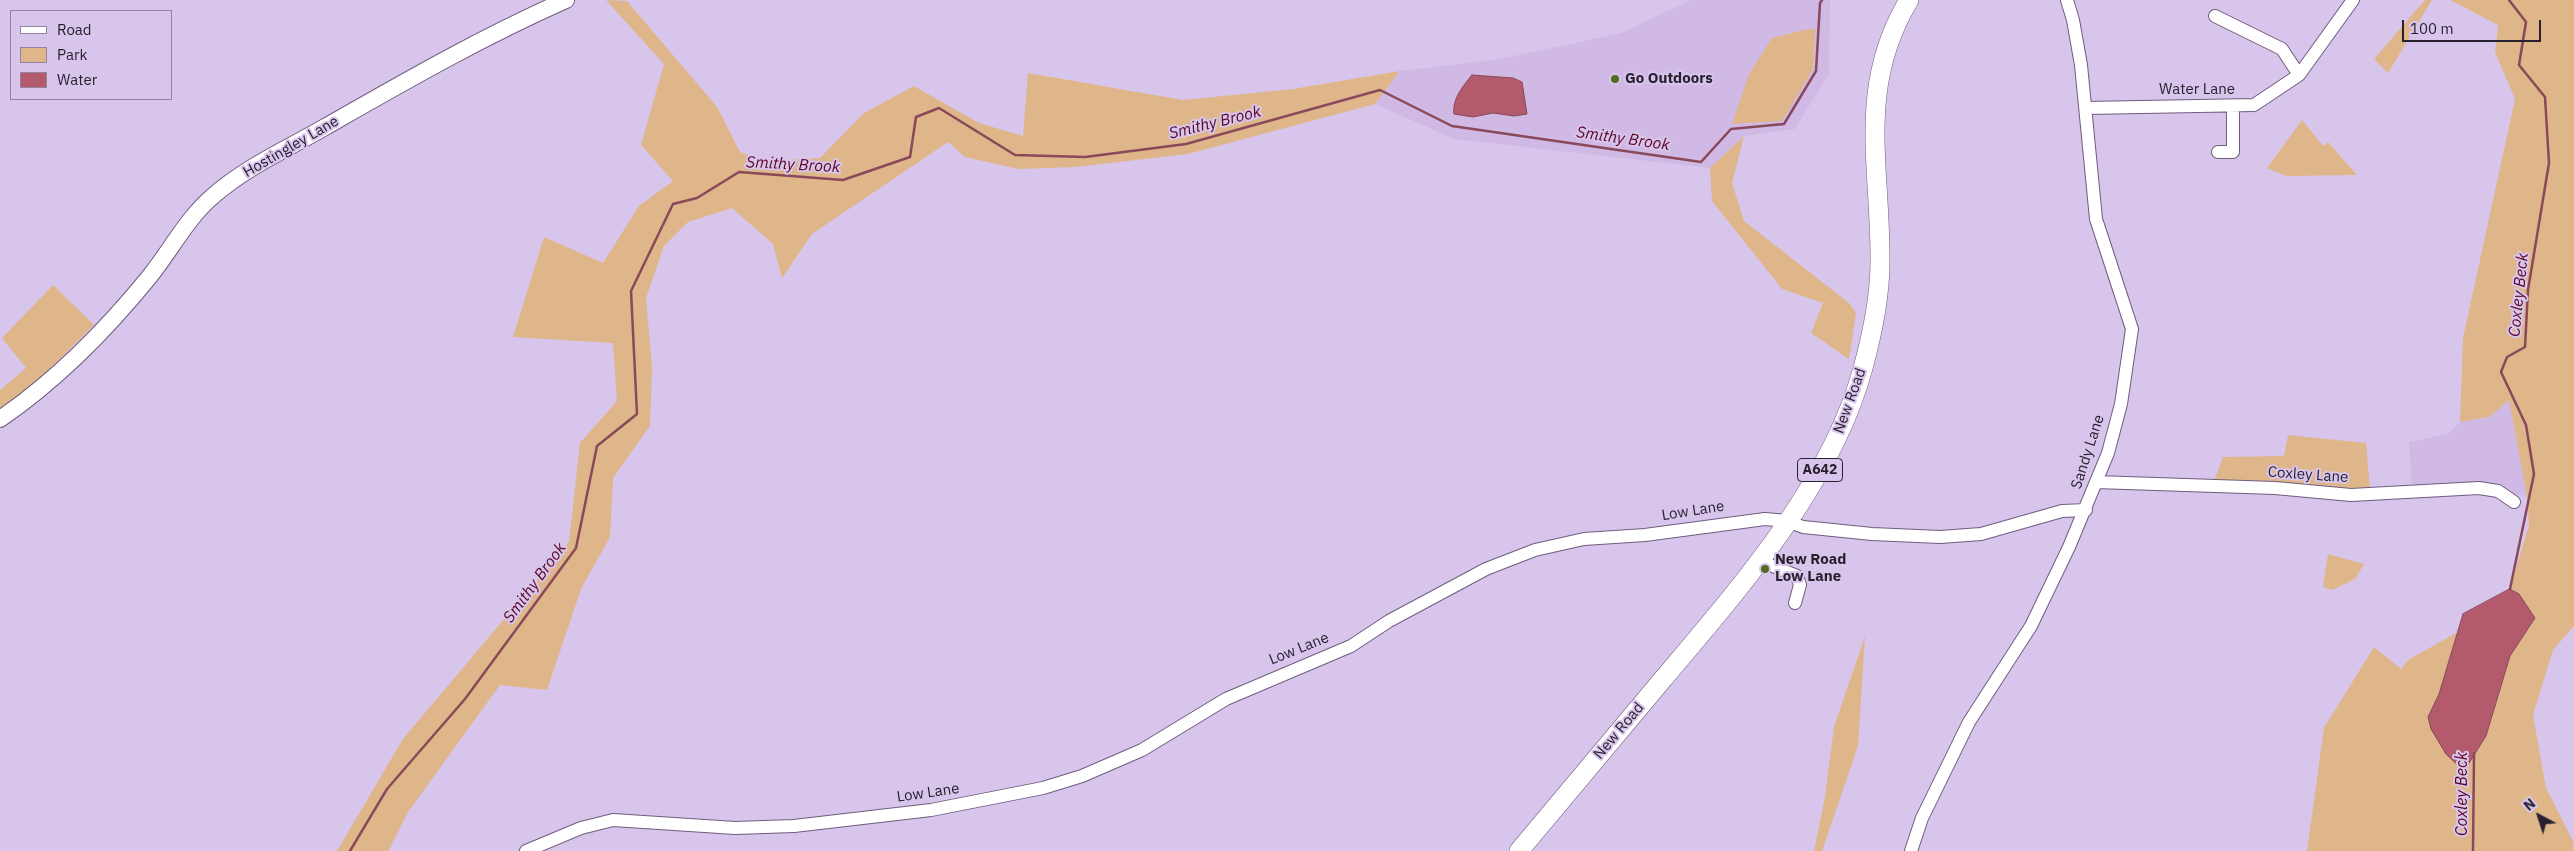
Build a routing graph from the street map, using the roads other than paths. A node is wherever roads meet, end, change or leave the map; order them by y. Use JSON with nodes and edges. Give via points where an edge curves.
{"nodes":[{"id":1,"x":566,"y":0,"type":"edge"},
{"id":2,"x":1909,"y":0,"type":"edge"},
{"id":3,"x":2067,"y":0,"type":"edge"},
{"id":4,"x":2353,"y":0,"type":"edge"},
{"id":5,"x":2214,"y":17,"type":"dead end"},
{"id":6,"x":2299,"y":75,"type":"junction"},
{"id":7,"x":2233,"y":107,"type":"junction"},
{"id":8,"x":2086,"y":108,"type":"junction"},
{"id":9,"x":2218,"y":152,"type":"dead end"},
{"id":10,"x":0,"y":419,"type":"edge"},
{"id":11,"x":2096,"y":482,"type":"junction"},
{"id":12,"x":2514,"y":502,"type":"dead end"},
{"id":13,"x":2086,"y":510,"type":"junction"},
{"id":14,"x":1787,"y":521,"type":"junction"},
{"id":15,"x":1758,"y":560,"type":"junction"},
{"id":16,"x":1794,"y":603,"type":"dead end"},
{"id":17,"x":526,"y":851,"type":"edge"},
{"id":18,"x":1518,"y":851,"type":"edge"},
{"id":19,"x":1911,"y":851,"type":"edge"}],
"edges":[{"from":1,"to":10,"type":"main road","name":"Hostingley Lane","via":[[505,26],[429,67],[257,164],[212,196],[123,310],[30,398]]},
{"from":2,"to":14,"type":"highway","name":"New Road","number":"A642","via":[[1898,17],[1887,46],[1878,75],[1874,105],[1880,265],[1869,342],[1844,422],[1807,492]]},
{"from":3,"to":8,"type":"street","name":"Sandy Lane"},
{"from":4,"to":6,"type":"street","name":"Water Lane"},
{"from":5,"to":6,"type":"street","via":[[2282,49]]},
{"from":6,"to":7,"type":"street","name":"Water Lane","via":[[2254,105]]},
{"from":7,"to":8,"type":"street","name":"Water Lane","via":[[2144,105]]},
{"from":7,"to":9,"type":"street","via":[[2233,157]]},
{"from":8,"to":11,"type":"street","name":"Sandy Lane","via":[[2096,219],[2132,329],[2120,404],[2108,453]]},
{"from":11,"to":12,"type":"street","name":"Coxley Lane","via":[[2275,488],[2350,495],[2479,488],[2498,491]]},
{"from":11,"to":13,"type":"street","name":"Sandy Lane"},
{"from":13,"to":14,"type":"street","name":"Low Lane","via":[[2062,511],[1981,534],[1940,537],[1803,527]]},
{"from":13,"to":19,"type":"street","name":"Sandy Lane","via":[[2032,626],[1969,722],[1922,818]]},
{"from":14,"to":15,"type":"highway","name":"New Road","number":"A642"},
{"from":14,"to":17,"type":"street","name":"Low Lane","via":[[1737,521],[1645,535],[1584,540],[1534,550],[1447,589],[1351,646],[1226,699],[1142,750],[1082,776],[1043,788],[932,810],[794,826],[735,828],[612,820],[580,828]]},
{"from":15,"to":16,"type":"street","via":[[1797,576],[1800,584]]},
{"from":15,"to":18,"type":"highway","name":"New Road","number":"A642","via":[[1700,636]]}]}
